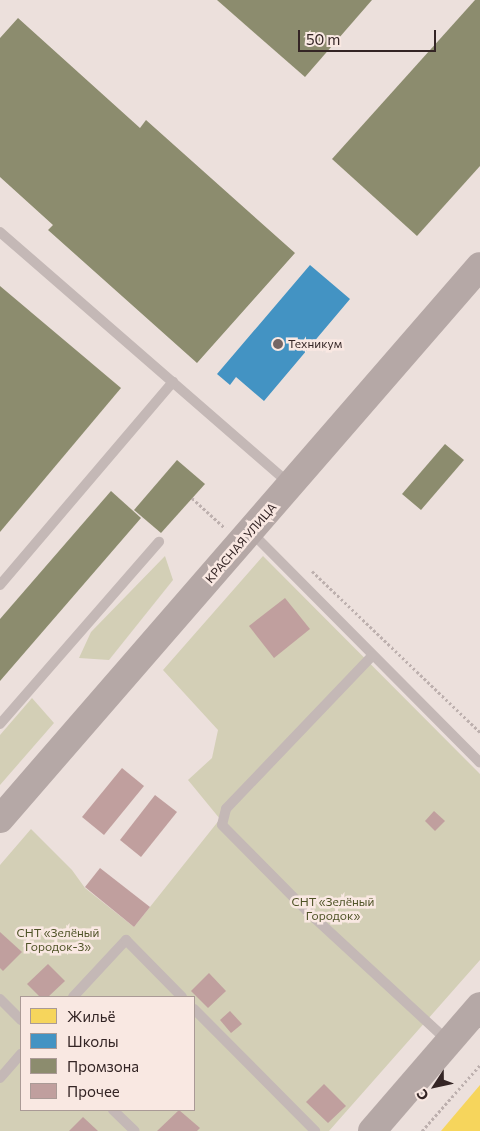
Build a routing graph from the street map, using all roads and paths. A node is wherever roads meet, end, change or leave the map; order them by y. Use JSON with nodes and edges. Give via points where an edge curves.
{"nodes":[{"id":1,"x":0,"y":232,"type":"edge"},
{"id":2,"x":480,"y":266,"type":"edge"},
{"id":3,"x":173,"y":382,"type":"junction"},
{"id":4,"x":291,"y":485,"type":"junction"},
{"id":5,"x":192,"y":498,"type":"dead end"},
{"id":6,"x":239,"y":531,"type":"junction"},
{"id":7,"x":159,"y":542,"type":"dead end"},
{"id":8,"x":310,"y":569,"type":"dead end"},
{"id":9,"x":0,"y":585,"type":"edge"},
{"id":10,"x":372,"y":656,"type":"junction"},
{"id":11,"x":0,"y":724,"type":"edge"},
{"id":12,"x":480,"y":732,"type":"edge"},
{"id":13,"x":480,"y":763,"type":"edge"},
{"id":14,"x":0,"y":819,"type":"edge"},
{"id":15,"x":74,"y":996,"type":"edge"},
{"id":16,"x":181,"y":996,"type":"edge"},
{"id":17,"x":0,"y":999,"type":"edge"},
{"id":18,"x":480,"y":1006,"type":"edge"},
{"id":19,"x":195,"y":1010,"type":"edge"},
{"id":20,"x":20,"y":1019,"type":"edge"},
{"id":21,"x":449,"y":1042,"type":"junction"},
{"id":22,"x":20,"y":1055,"type":"edge"},
{"id":23,"x":480,"y":1064,"type":"edge"},
{"id":24,"x":0,"y":1078,"type":"edge"},
{"id":25,"x":115,"y":1111,"type":"edge"},
{"id":26,"x":135,"y":1131,"type":"edge"},
{"id":27,"x":316,"y":1131,"type":"edge"},
{"id":28,"x":372,"y":1131,"type":"edge"},
{"id":29,"x":422,"y":1131,"type":"edge"}],
"edges":[{"from":1,"to":3,"type":"lane"},
{"from":2,"to":4,"type":"main road","name":"КРАСНАЯ УЛИЦА"},
{"from":3,"to":4,"type":"lane"},
{"from":3,"to":9,"type":"lane"},
{"from":4,"to":6,"type":"main road","name":"КРАСНАЯ УЛИЦА"},
{"from":5,"to":6,"type":"path"},
{"from":6,"to":10,"type":"lane"},
{"from":6,"to":14,"type":"main road","name":"КРАСНАЯ УЛИЦА"},
{"from":7,"to":11,"type":"lane"},
{"from":8,"to":12,"type":"path"},
{"from":10,"to":13,"type":"lane"},
{"from":10,"to":21,"type":"lane","via":[[226,809],[222,825],[314,917]]},
{"from":15,"to":16,"type":"lane","via":[[126,940]]},
{"from":17,"to":20,"type":"lane"},
{"from":18,"to":21,"type":"main road"},
{"from":19,"to":27,"type":"lane"},
{"from":21,"to":28,"type":"main road"},
{"from":22,"to":24,"type":"lane"},
{"from":23,"to":29,"type":"path"},
{"from":25,"to":26,"type":"lane"}]}
